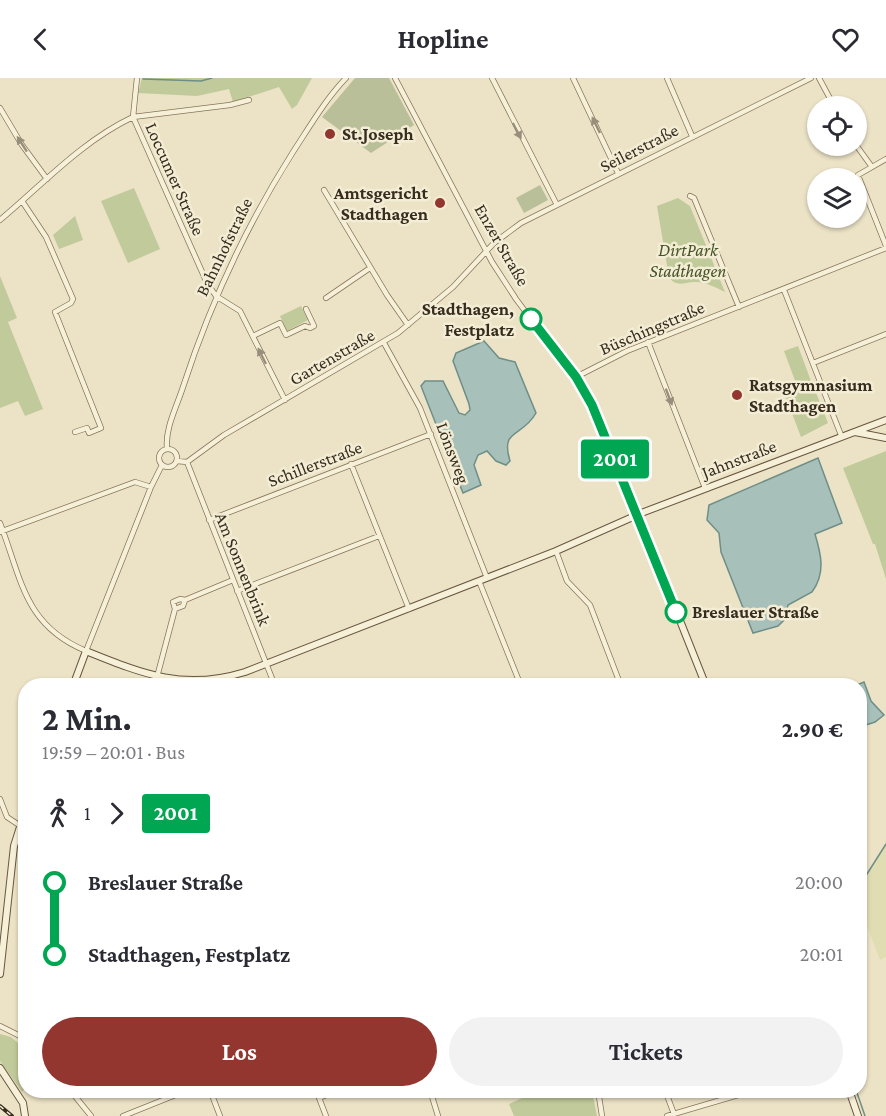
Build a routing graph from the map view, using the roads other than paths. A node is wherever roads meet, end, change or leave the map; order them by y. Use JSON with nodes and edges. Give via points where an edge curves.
{"nodes":[{"id":1,"x":137,"y":78,"type":"edge"},
{"id":2,"x":346,"y":78,"type":"edge"},
{"id":3,"x":395,"y":78,"type":"edge"},
{"id":4,"x":492,"y":78,"type":"edge"},
{"id":5,"x":573,"y":78,"type":"edge"},
{"id":6,"x":667,"y":78,"type":"edge"},
{"id":7,"x":811,"y":78,"type":"edge"},
{"id":8,"x":819,"y":78,"type":"edge"},
{"id":9,"x":829,"y":96,"type":"edge"},
{"id":10,"x":249,"y":100,"type":"dead end"},
{"id":11,"x":0,"y":108,"type":"edge"},
{"id":12,"x":133,"y":117,"type":"junction"},
{"id":13,"x":692,"y":136,"type":"junction"},
{"id":14,"x":864,"y":156,"type":"edge"},
{"id":15,"x":886,"y":159,"type":"edge"},
{"id":16,"x":872,"y":167,"type":"junction"},
{"id":17,"x":618,"y":173,"type":"junction"},
{"id":18,"x":47,"y":179,"type":"junction"},
{"id":19,"x":324,"y":190,"type":"dead end"},
{"id":20,"x":690,"y":196,"type":"dead end"},
{"id":21,"x":22,"y":201,"type":"junction"},
{"id":22,"x":557,"y":205,"type":"junction"},
{"id":23,"x":0,"y":220,"type":"edge"},
{"id":24,"x":886,"y":247,"type":"edge"},
{"id":25,"x":486,"y":252,"type":"junction"},
{"id":26,"x":370,"y":268,"type":"junction"},
{"id":27,"x":784,"y":290,"type":"junction"},
{"id":28,"x":216,"y":296,"type":"junction"},
{"id":29,"x":326,"y":298,"type":"dead end"},
{"id":30,"x":739,"y":307,"type":"junction"},
{"id":31,"x":306,"y":309,"type":"dead end"},
{"id":32,"x":408,"y":325,"type":"junction"},
{"id":33,"x":886,"y":334,"type":"edge"},
{"id":34,"x":253,"y":336,"type":"junction"},
{"id":35,"x":384,"y":342,"type":"junction"},
{"id":36,"x":648,"y":342,"type":"junction"},
{"id":37,"x":813,"y":363,"type":"junction"},
{"id":38,"x":576,"y":377,"type":"junction"},
{"id":39,"x":285,"y":400,"type":"junction"},
{"id":40,"x":886,"y":420,"type":"edge"},
{"id":41,"x":877,"y":423,"type":"junction"},
{"id":42,"x":852,"y":431,"type":"junction"},
{"id":43,"x":75,"y":432,"type":"dead end"},
{"id":44,"x":431,"y":434,"type":"junction"},
{"id":45,"x":842,"y":435,"type":"junction"},
{"id":46,"x":877,"y":436,"type":"junction"},
{"id":47,"x":886,"y":438,"type":"edge"},
{"id":48,"x":167,"y":448,"type":"junction"},
{"id":49,"x":177,"y":461,"type":"junction"},
{"id":50,"x":187,"y":462,"type":"junction"},
{"id":51,"x":351,"y":464,"type":"junction"},
{"id":52,"x":162,"y":465,"type":"junction"},
{"id":53,"x":151,"y":487,"type":"junction"},
{"id":54,"x":705,"y":488,"type":"junction"},
{"id":55,"x":638,"y":515,"type":"junction"},
{"id":56,"x":209,"y":520,"type":"junction"},
{"id":57,"x":0,"y":523,"type":"edge"},
{"id":58,"x":2,"y":532,"type":"edge"},
{"id":59,"x":379,"y":536,"type":"junction"},
{"id":60,"x":556,"y":551,"type":"junction"},
{"id":61,"x":487,"y":578,"type":"junction"},
{"id":62,"x":233,"y":580,"type":"junction"},
{"id":63,"x":479,"y":581,"type":"junction"},
{"id":64,"x":237,"y":591,"type":"junction"},
{"id":65,"x":409,"y":609,"type":"junction"},
{"id":66,"x":86,"y":651,"type":"junction"},
{"id":67,"x":266,"y":665,"type":"junction"},
{"id":68,"x":76,"y":678,"type":"edge"},
{"id":69,"x":159,"y":678,"type":"joint"},
{"id":70,"x":222,"y":678,"type":"edge"},
{"id":71,"x":271,"y":678,"type":"edge"},
{"id":72,"x":518,"y":678,"type":"edge"},
{"id":73,"x":618,"y":678,"type":"edge"},
{"id":74,"x":703,"y":678,"type":"edge"},
{"id":75,"x":0,"y":799,"type":"edge"},
{"id":76,"x":18,"y":824,"type":"edge"},
{"id":77,"x":18,"y":833,"type":"edge"},
{"id":78,"x":0,"y":974,"type":"edge"},
{"id":79,"x":0,"y":1026,"type":"edge"},
{"id":80,"x":18,"y":1036,"type":"edge"},
{"id":81,"x":0,"y":1068,"type":"edge"},
{"id":82,"x":18,"y":1095,"type":"edge"},
{"id":83,"x":20,"y":1098,"type":"edge"},
{"id":84,"x":76,"y":1098,"type":"edge"},
{"id":85,"x":168,"y":1098,"type":"edge"},
{"id":86,"x":213,"y":1098,"type":"edge"},
{"id":87,"x":319,"y":1098,"type":"edge"},
{"id":88,"x":432,"y":1098,"type":"edge"},
{"id":89,"x":599,"y":1098,"type":"edge"},
{"id":90,"x":668,"y":1098,"type":"edge"},
{"id":91,"x":728,"y":1098,"type":"edge"},
{"id":92,"x":852,"y":1098,"type":"edge"},
{"id":93,"x":674,"y":1114,"type":"junction"},
{"id":94,"x":25,"y":1116,"type":"edge"},
{"id":95,"x":91,"y":1116,"type":"edge"},
{"id":96,"x":123,"y":1116,"type":"edge"},
{"id":97,"x":220,"y":1116,"type":"edge"},
{"id":98,"x":326,"y":1116,"type":"edge"},
{"id":99,"x":438,"y":1116,"type":"edge"},
{"id":100,"x":602,"y":1116,"type":"edge"},
{"id":101,"x":667,"y":1116,"type":"edge"},
{"id":102,"x":858,"y":1116,"type":"edge"}],
"edges":[{"from":1,"to":12,"type":"street"},
{"from":2,"to":28,"type":"street","name":"Bahnhofstraße","via":[[320,109],[271,187]]},
{"from":3,"to":25,"type":"street","name":"Enzer Straße"},
{"from":4,"to":22,"type":"street","one_way":true},
{"from":17,"to":5,"type":"street","one_way":true},
{"from":6,"to":13,"type":"street"},
{"from":7,"to":13,"type":"street","name":"Seilerstraße"},
{"from":8,"to":9,"type":"street"},
{"from":10,"to":12,"type":"street"},
{"from":18,"to":11,"type":"street","one_way":true},
{"from":12,"to":18,"type":"street","via":[[81,150]]},
{"from":12,"to":28,"type":"street","name":"Loccumer Straße"},
{"from":13,"to":17,"type":"street","name":"Seilerstraße"},
{"from":14,"to":16,"type":"street"},
{"from":15,"to":16,"type":"street"},
{"from":16,"to":24,"type":"street","via":[[858,175]]},
{"from":17,"to":22,"type":"street","name":"Seilerstraße"},
{"from":18,"to":21,"type":"street"},
{"from":19,"to":26,"type":"street"},
{"from":20,"to":30,"type":"street"},
{"from":21,"to":23,"type":"street"},
{"from":21,"to":43,"type":"street","via":[[46,237],[73,299],[56,312],[101,428],[89,433],[87,428]]},
{"from":22,"to":25,"type":"street","name":"Seilerstraße","via":[[514,228]]},
{"from":24,"to":27,"type":"street","name":"Büschingstraße"},
{"from":25,"to":32,"type":"street","name":"Gartenstraße","via":[[453,287]]},
{"from":25,"to":38,"type":"street","name":"Enzer Straße","via":[[516,299]]},
{"from":26,"to":29,"type":"street"},
{"from":26,"to":32,"type":"street"},
{"from":27,"to":30,"type":"street","name":"Büschingstraße"},
{"from":27,"to":37,"type":"street"},
{"from":28,"to":34,"type":"street","name":"Loccumer Straße","via":[[240,311]]},
{"from":28,"to":48,"type":"street","name":"Bahnhofstraße","via":[[169,429]]},
{"from":30,"to":36,"type":"street","name":"Büschingstraße"},
{"from":31,"to":34,"type":"street","via":[[314,326],[286,335],[280,322]]},
{"from":32,"to":35,"type":"street","name":"Gartenstraße"},
{"from":33,"to":37,"type":"street"},
{"from":39,"to":34,"type":"street","name":"Loccumer Straße","one_way":true},
{"from":35,"to":39,"type":"street","name":"Gartenstraße"},
{"from":35,"to":44,"type":"street","name":"Lönsweg","via":[[411,387]]},
{"from":36,"to":38,"type":"street","name":"Büschingstraße"},
{"from":36,"to":54,"type":"street","one_way":true},
{"from":37,"to":45,"type":"street"},
{"from":38,"to":55,"type":"street","name":"Enzer Straße","via":[[596,414]]},
{"from":39,"to":50,"type":"street","name":"Gartenstraße","via":[[224,435]]},
{"from":40,"to":41,"type":"main road","name":"Jahnstraße"},
{"from":41,"to":42,"type":"main road","name":"Jahnstraße"},
{"from":41,"to":46,"type":"main road"},
{"from":42,"to":45,"type":"main road","name":"Jahnstraße"},
{"from":42,"to":46,"type":"main road"},
{"from":44,"to":51,"type":"street","name":"Schillerstraße"},
{"from":44,"to":61,"type":"street","name":"Lönsweg"},
{"from":45,"to":54,"type":"main road","name":"Jahnstraße"},
{"from":46,"to":47,"type":"main road"},
{"from":48,"to":49,"type":"street","via":[[176,452]]},
{"from":48,"to":52,"type":"street","via":[[159,457]]},
{"from":49,"to":50,"type":"street"},
{"from":49,"to":52,"type":"street","via":[[171,467]]},
{"from":50,"to":56,"type":"street","name":"Am Sonnenbrink"},
{"from":51,"to":56,"type":"street","name":"Schillerstraße"},
{"from":51,"to":59,"type":"street"},
{"from":52,"to":53,"type":"street"},
{"from":53,"to":58,"type":"street","via":[[135,482]]},
{"from":53,"to":66,"type":"street"},
{"from":54,"to":55,"type":"main road","name":"Jahnstraße"},
{"from":55,"to":60,"type":"main road"},
{"from":55,"to":74,"type":"main road","name":"Enzer Straße"},
{"from":56,"to":62,"type":"street","name":"Am Sonnenbrink"},
{"from":57,"to":58,"type":"street"},
{"from":58,"to":66,"type":"street","via":[[40,620],[54,635]]},
{"from":59,"to":64,"type":"street"},
{"from":59,"to":65,"type":"street"},
{"from":60,"to":61,"type":"main road"},
{"from":60,"to":73,"type":"street","via":[[567,581],[590,605]]},
{"from":61,"to":63,"type":"main road"},
{"from":62,"to":64,"type":"street","name":"Am Sonnenbrink"},
{"from":62,"to":69,"type":"street","via":[[185,600],[183,606],[175,609]]},
{"from":63,"to":65,"type":"main road"},
{"from":63,"to":72,"type":"street"},
{"from":64,"to":67,"type":"street","name":"Am Sonnenbrink"},
{"from":65,"to":67,"type":"main road"},
{"from":66,"to":68,"type":"main road"},
{"from":66,"to":69,"type":"main road"},
{"from":67,"to":70,"type":"main road"},
{"from":67,"to":71,"type":"street","name":"Am Sonnenbrink"},
{"from":75,"to":76,"type":"street","via":[[7,817]]},
{"from":77,"to":78,"type":"main road"},
{"from":79,"to":80,"type":"street"},
{"from":81,"to":82,"type":"main road"},
{"from":83,"to":94,"type":"main road"},
{"from":84,"to":95,"type":"street"},
{"from":85,"to":96,"type":"street"},
{"from":86,"to":97,"type":"street"},
{"from":87,"to":98,"type":"street"},
{"from":88,"to":99,"type":"street"},
{"from":89,"to":100,"type":"street"},
{"from":90,"to":93,"type":"street"},
{"from":91,"to":93,"type":"street"},
{"from":92,"to":102,"type":"main road"},
{"from":93,"to":101,"type":"street"}]}
